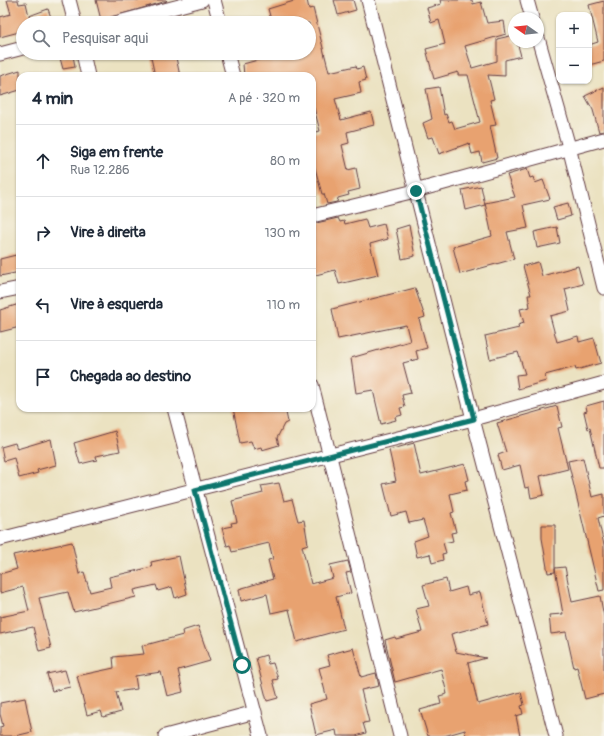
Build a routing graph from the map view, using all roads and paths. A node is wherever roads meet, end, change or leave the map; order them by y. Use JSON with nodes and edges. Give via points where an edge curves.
{"nodes":[{"id":1,"x":70,"y":0,"type":"edge"},
{"id":2,"x":202,"y":0,"type":"edge"},
{"id":3,"x":214,"y":0,"type":"edge"},
{"id":4,"x":368,"y":0,"type":"edge"},
{"id":5,"x":527,"y":0,"type":"edge"},
{"id":6,"x":530,"y":12,"type":"edge"},
{"id":7,"x":73,"y":16,"type":"edge"},
{"id":8,"x":141,"y":16,"type":"edge"},
{"id":9,"x":218,"y":16,"type":"edge"},
{"id":10,"x":541,"y":48,"type":"edge"},
{"id":11,"x":16,"y":50,"type":"edge"},
{"id":12,"x":0,"y":54,"type":"edge"},
{"id":13,"x":84,"y":60,"type":"edge"},
{"id":14,"x":229,"y":60,"type":"edge"},
{"id":15,"x":87,"y":72,"type":"edge"},
{"id":16,"x":232,"y":72,"type":"edge"},
{"id":17,"x":604,"y":139,"type":"edge"},
{"id":18,"x":569,"y":147,"type":"junction"},
{"id":19,"x":416,"y":191,"type":"junction"},
{"id":20,"x":316,"y":215,"type":"edge"},
{"id":21,"x":604,"y":288,"type":"edge"},
{"id":22,"x":16,"y":289,"type":"edge"},
{"id":23,"x":0,"y":292,"type":"edge"},
{"id":24,"x":604,"y":383,"type":"edge"},
{"id":25,"x":316,"y":401,"type":"edge"},
{"id":26,"x":175,"y":412,"type":"edge"},
{"id":27,"x":474,"y":419,"type":"junction"},
{"id":28,"x":330,"y":455,"type":"junction"},
{"id":29,"x":195,"y":490,"type":"junction"},
{"id":30,"x":0,"y":539,"type":"edge"},
{"id":31,"x":255,"y":712,"type":"junction"},
{"id":32,"x":165,"y":736,"type":"edge"},
{"id":33,"x":261,"y":736,"type":"edge"},
{"id":34,"x":400,"y":736,"type":"edge"},
{"id":35,"x":556,"y":736,"type":"edge"}],
"edges":[{"from":1,"to":7,"type":"street"},
{"from":2,"to":8,"type":"street"},
{"from":3,"to":9,"type":"street"},
{"from":4,"to":19,"type":"street"},
{"from":5,"to":6,"type":"street"},
{"from":10,"to":18,"type":"street"},
{"from":11,"to":12,"type":"street"},
{"from":13,"to":15,"type":"street"},
{"from":14,"to":16,"type":"street"},
{"from":17,"to":18,"type":"street"},
{"from":18,"to":19,"type":"street"},
{"from":18,"to":21,"type":"street"},
{"from":19,"to":20,"type":"street"},
{"from":19,"to":27,"type":"street"},
{"from":22,"to":23,"type":"street"},
{"from":24,"to":27,"type":"street"},
{"from":25,"to":28,"type":"street"},
{"from":26,"to":29,"type":"street"},
{"from":27,"to":28,"type":"street"},
{"from":27,"to":35,"type":"street"},
{"from":28,"to":29,"type":"street"},
{"from":28,"to":34,"type":"street"},
{"from":29,"to":30,"type":"street"},
{"from":29,"to":31,"type":"street"},
{"from":31,"to":32,"type":"street"},
{"from":31,"to":33,"type":"street"}]}
